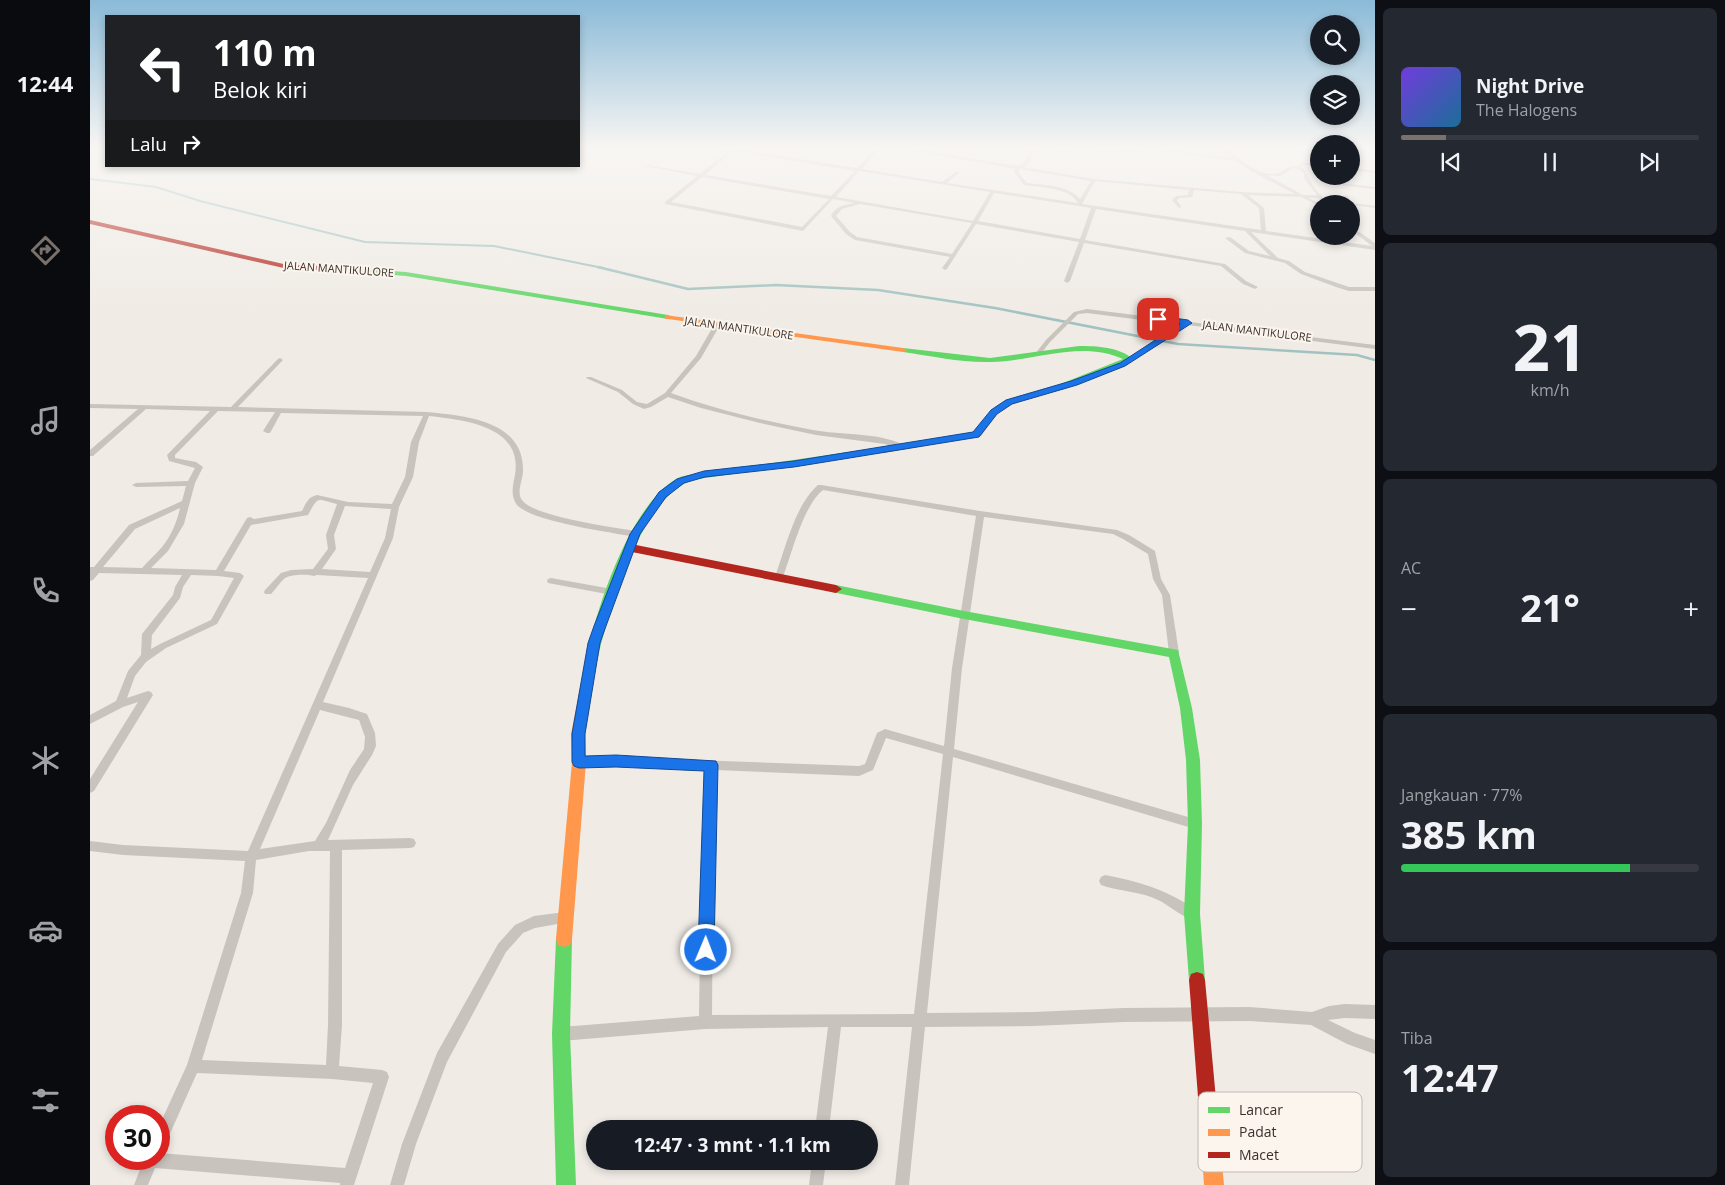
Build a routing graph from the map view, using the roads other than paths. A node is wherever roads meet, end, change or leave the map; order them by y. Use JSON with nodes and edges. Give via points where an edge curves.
{"nodes":[{"id":1,"x":675,"y":204,"type":"edge"},
{"id":2,"x":828,"y":204,"type":"edge"},
{"id":3,"x":856,"y":204,"type":"edge"},
{"id":4,"x":868,"y":204,"type":"edge"},
{"id":5,"x":985,"y":204,"type":"edge"},
{"id":6,"x":1081,"y":204,"type":"edge"},
{"id":7,"x":1177,"y":204,"type":"edge"},
{"id":8,"x":1261,"y":204,"type":"edge"},
{"id":9,"x":1360,"y":205,"type":"edge"},
{"id":10,"x":1094,"y":207,"type":"junction"},
{"id":11,"x":1179,"y":207,"type":"dead end"},
{"id":12,"x":1375,"y":207,"type":"edge"},
{"id":13,"x":90,"y":222,"type":"edge"},
{"id":14,"x":975,"y":223,"type":"junction"},
{"id":15,"x":1246,"y":229,"type":"junction"},
{"id":16,"x":1264,"y":232,"type":"junction"},
{"id":17,"x":1360,"y":234,"type":"edge"},
{"id":18,"x":1228,"y":238,"type":"dead end"},
{"id":19,"x":1081,"y":241,"type":"junction"},
{"id":20,"x":1375,"y":247,"type":"edge"},
{"id":21,"x":954,"y":256,"type":"junction"},
{"id":22,"x":1276,"y":259,"type":"junction"},
{"id":23,"x":946,"y":268,"type":"dead end"},
{"id":24,"x":1067,"y":281,"type":"dead end"},
{"id":25,"x":1255,"y":287,"type":"dead end"},
{"id":26,"x":1375,"y":289,"type":"edge"},
{"id":27,"x":1186,"y":324,"type":"junction"},
{"id":28,"x":717,"y":325,"type":"junction"},
{"id":29,"x":1375,"y":347,"type":"edge"},
{"id":30,"x":1038,"y":354,"type":"junction"},
{"id":31,"x":1131,"y":359,"type":"junction"},
{"id":32,"x":280,"y":360,"type":"dead end"},
{"id":33,"x":590,"y":378,"type":"dead end"},
{"id":34,"x":667,"y":394,"type":"junction"},
{"id":35,"x":90,"y":406,"type":"edge"},
{"id":36,"x":145,"y":408,"type":"junction"},
{"id":37,"x":215,"y":410,"type":"junction"},
{"id":38,"x":232,"y":410,"type":"junction"},
{"id":39,"x":279,"y":411,"type":"junction"},
{"id":40,"x":427,"y":414,"type":"junction"},
{"id":41,"x":267,"y":430,"type":"dead end"},
{"id":42,"x":903,"y":448,"type":"junction"},
{"id":43,"x":90,"y":454,"type":"edge"},
{"id":44,"x":191,"y":483,"type":"junction"},
{"id":45,"x":136,"y":484,"type":"dead end"},
{"id":46,"x":186,"y":502,"type":"junction"},
{"id":47,"x":342,"y":502,"type":"junction"},
{"id":48,"x":395,"y":507,"type":"junction"},
{"id":49,"x":980,"y":514,"type":"junction"},
{"id":50,"x":635,"y":534,"type":"junction"},
{"id":51,"x":631,"y":548,"type":"junction"},
{"id":52,"x":93,"y":570,"type":"edge"},
{"id":53,"x":145,"y":571,"type":"junction"},
{"id":54,"x":190,"y":572,"type":"junction"},
{"id":55,"x":218,"y":573,"type":"junction"},
{"id":56,"x":314,"y":573,"type":"junction"},
{"id":57,"x":374,"y":575,"type":"junction"},
{"id":58,"x":779,"y":577,"type":"junction"},
{"id":59,"x":90,"y":578,"type":"edge"},
{"id":60,"x":551,"y":581,"type":"dead end"},
{"id":61,"x":268,"y":592,"type":"dead end"},
{"id":62,"x":612,"y":592,"type":"junction"},
{"id":63,"x":964,"y":615,"type":"junction"},
{"id":64,"x":1174,"y":653,"type":"junction"},
{"id":65,"x":146,"y":656,"type":"junction"},
{"id":66,"x":120,"y":704,"type":"junction"},
{"id":67,"x":318,"y":706,"type":"junction"},
{"id":68,"x":90,"y":720,"type":"edge"},
{"id":69,"x":949,"y":750,"type":"junction"},
{"id":70,"x":579,"y":762,"type":"junction"},
{"id":71,"x":711,"y":765,"type":"junction"},
{"id":72,"x":90,"y":788,"type":"edge"},
{"id":73,"x":1195,"y":824,"type":"junction"},
{"id":74,"x":410,"y":843,"type":"dead end"},
{"id":75,"x":336,"y":845,"type":"junction"},
{"id":76,"x":90,"y":846,"type":"edge"},
{"id":77,"x":318,"y":846,"type":"junction"},
{"id":78,"x":251,"y":856,"type":"junction"},
{"id":79,"x":1105,"y":880,"type":"dead end"},
{"id":80,"x":1192,"y":914,"type":"junction"},
{"id":81,"x":565,"y":918,"type":"junction"},
{"id":82,"x":1375,"y":1012,"type":"edge"},
{"id":83,"x":1202,"y":1016,"type":"junction"},
{"id":84,"x":1312,"y":1019,"type":"junction"},
{"id":85,"x":835,"y":1021,"type":"junction"},
{"id":86,"x":919,"y":1021,"type":"junction"},
{"id":87,"x":705,"y":1022,"type":"junction"},
{"id":88,"x":561,"y":1034,"type":"junction"},
{"id":89,"x":1375,"y":1047,"type":"edge"},
{"id":90,"x":193,"y":1066,"type":"junction"},
{"id":91,"x":332,"y":1072,"type":"junction"},
{"id":92,"x":1207,"y":1092,"type":"edge"},
{"id":93,"x":170,"y":1117,"type":"edge"},
{"id":94,"x":823,"y":1120,"type":"edge"},
{"id":95,"x":170,"y":1161,"type":"edge"},
{"id":96,"x":147,"y":1170,"type":"edge"},
{"id":97,"x":817,"y":1170,"type":"edge"},
{"id":98,"x":1213,"y":1172,"type":"edge"},
{"id":99,"x":348,"y":1180,"type":"edge"},
{"id":100,"x":141,"y":1185,"type":"edge"},
{"id":101,"x":397,"y":1185,"type":"edge"},
{"id":102,"x":566,"y":1185,"type":"edge"},
{"id":103,"x":816,"y":1185,"type":"edge"},
{"id":104,"x":902,"y":1185,"type":"edge"},
{"id":105,"x":1214,"y":1185,"type":"edge"}],
"edges":[{"from":1,"to":2,"type":"street","via":[[804,229]]},
{"from":3,"to":21,"type":"street","via":[[840,208],[833,216],[852,236]]},
{"from":4,"to":14,"type":"street"},
{"from":5,"to":14,"type":"street"},
{"from":6,"to":10,"type":"street"},
{"from":7,"to":11,"type":"street"},
{"from":8,"to":16,"type":"street"},
{"from":9,"to":12,"type":"street"},
{"from":10,"to":15,"type":"street"},
{"from":10,"to":19,"type":"street"},
{"from":13,"to":28,"type":"street","name":"JALAN MANTIKULORE","via":[[288,267],[406,274]]},
{"from":14,"to":19,"type":"street"},
{"from":14,"to":21,"type":"street"},
{"from":15,"to":16,"type":"street"},
{"from":15,"to":22,"type":"street"},
{"from":16,"to":20,"type":"street"},
{"from":17,"to":20,"type":"street"},
{"from":18,"to":22,"type":"street","via":[[1248,252]]},
{"from":19,"to":24,"type":"street"},
{"from":19,"to":25,"type":"street","via":[[1224,266],[1244,283]]},
{"from":21,"to":23,"type":"street"},
{"from":22,"to":26,"type":"street","via":[[1338,286]]},
{"from":27,"to":29,"type":"street","name":"JALAN MANTIKULORE"},
{"from":27,"to":30,"type":"street","name":"JALAN MANTIKULORE","via":[[1079,312]]},
{"from":27,"to":31,"type":"street"},
{"from":28,"to":30,"type":"street","name":"JALAN MANTIKULORE","via":[[982,360],[1006,360]]},
{"from":28,"to":34,"type":"street","via":[[700,357]]},
{"from":30,"to":31,"type":"street","via":[[1090,348]]},
{"from":31,"to":42,"type":"street","via":[[1074,383],[1009,402],[994,412],[976,435]]},
{"from":32,"to":38,"type":"street"},
{"from":33,"to":34,"type":"street","via":[[620,390],[644,407]]},
{"from":34,"to":42,"type":"street","via":[[771,423],[836,436],[891,441]]},
{"from":35,"to":36,"type":"street"},
{"from":36,"to":37,"type":"street"},
{"from":36,"to":43,"type":"street"},
{"from":37,"to":38,"type":"street"},
{"from":37,"to":44,"type":"street","via":[[171,455],[179,462],[199,467]]},
{"from":38,"to":39,"type":"street"},
{"from":39,"to":40,"type":"street"},
{"from":39,"to":41,"type":"street"},
{"from":40,"to":48,"type":"street","via":[[415,442],[409,477]]},
{"from":40,"to":50,"type":"street","via":[[488,425],[510,439],[519,459],[517,499],[526,508],[551,517]]},
{"from":42,"to":50,"type":"street","via":[[690,478],[662,494]]},
{"from":44,"to":45,"type":"street"},
{"from":44,"to":46,"type":"street"},
{"from":46,"to":52,"type":"street","via":[[132,527]]},
{"from":46,"to":53,"type":"street","via":[[180,524],[165,549]]},
{"from":47,"to":48,"type":"street"},
{"from":47,"to":55,"type":"street","via":[[317,497],[311,500],[305,513],[250,520]]},
{"from":47,"to":56,"type":"street","via":[[330,535],[332,550]]},
{"from":48,"to":57,"type":"street","via":[[389,538]]},
{"from":49,"to":58,"type":"street","via":[[821,487],[805,506]]},
{"from":49,"to":63,"type":"street"},
{"from":49,"to":64,"type":"street","via":[[1114,532],[1146,547],[1152,553],[1157,579],[1166,595]]},
{"from":50,"to":51,"type":"street"},
{"from":51,"to":58,"type":"street"},
{"from":51,"to":62,"type":"street"},
{"from":52,"to":53,"type":"street"},
{"from":52,"to":59,"type":"street"},
{"from":53,"to":54,"type":"street"},
{"from":54,"to":55,"type":"street"},
{"from":54,"to":65,"type":"street","via":[[147,634]]},
{"from":55,"to":65,"type":"street","via":[[240,576],[218,617],[207,627]]},
{"from":56,"to":57,"type":"street"},
{"from":56,"to":61,"type":"street","via":[[284,576]]},
{"from":57,"to":67,"type":"street"},
{"from":58,"to":63,"type":"street"},
{"from":60,"to":62,"type":"street"},
{"from":62,"to":70,"type":"street","via":[[594,643],[578,734]]},
{"from":63,"to":64,"type":"street"},
{"from":63,"to":69,"type":"street"},
{"from":64,"to":73,"type":"street","via":[[1192,752]]},
{"from":65,"to":66,"type":"street","via":[[131,674]]},
{"from":66,"to":68,"type":"street"},
{"from":66,"to":72,"type":"street","via":[[148,695]]},
{"from":67,"to":77,"type":"street","via":[[363,717],[372,741],[368,754],[344,789],[329,831]]},
{"from":67,"to":78,"type":"street"},
{"from":69,"to":71,"type":"street","via":[[885,733],[870,766],[860,772]]},
{"from":69,"to":73,"type":"street"},
{"from":69,"to":86,"type":"street"},
{"from":70,"to":71,"type":"street"},
{"from":70,"to":81,"type":"street"},
{"from":71,"to":87,"type":"street"},
{"from":73,"to":80,"type":"street"},
{"from":74,"to":75,"type":"street"},
{"from":75,"to":77,"type":"street"},
{"from":75,"to":91,"type":"street"},
{"from":76,"to":78,"type":"street"},
{"from":77,"to":78,"type":"street"},
{"from":78,"to":90,"type":"street","via":[[247,893]]},
{"from":79,"to":80,"type":"street","via":[[1156,892]]},
{"from":80,"to":83,"type":"street"},
{"from":81,"to":88,"type":"street"},
{"from":81,"to":101,"type":"street","via":[[534,922],[519,929],[502,948],[442,1058]]},
{"from":82,"to":84,"type":"street","via":[[1345,1011]]},
{"from":83,"to":84,"type":"street","via":[[1249,1014]]},
{"from":83,"to":86,"type":"street"},
{"from":83,"to":92,"type":"street"},
{"from":84,"to":89,"type":"street"},
{"from":85,"to":86,"type":"street"},
{"from":85,"to":87,"type":"street"},
{"from":85,"to":94,"type":"street"},
{"from":86,"to":104,"type":"street"},
{"from":87,"to":88,"type":"street"},
{"from":88,"to":102,"type":"street"},
{"from":90,"to":91,"type":"street"},
{"from":90,"to":93,"type":"street"},
{"from":91,"to":99,"type":"street","via":[[382,1076]]},
{"from":95,"to":99,"type":"street"},
{"from":96,"to":100,"type":"street"},
{"from":97,"to":103,"type":"street"},
{"from":98,"to":105,"type":"street"}]}
